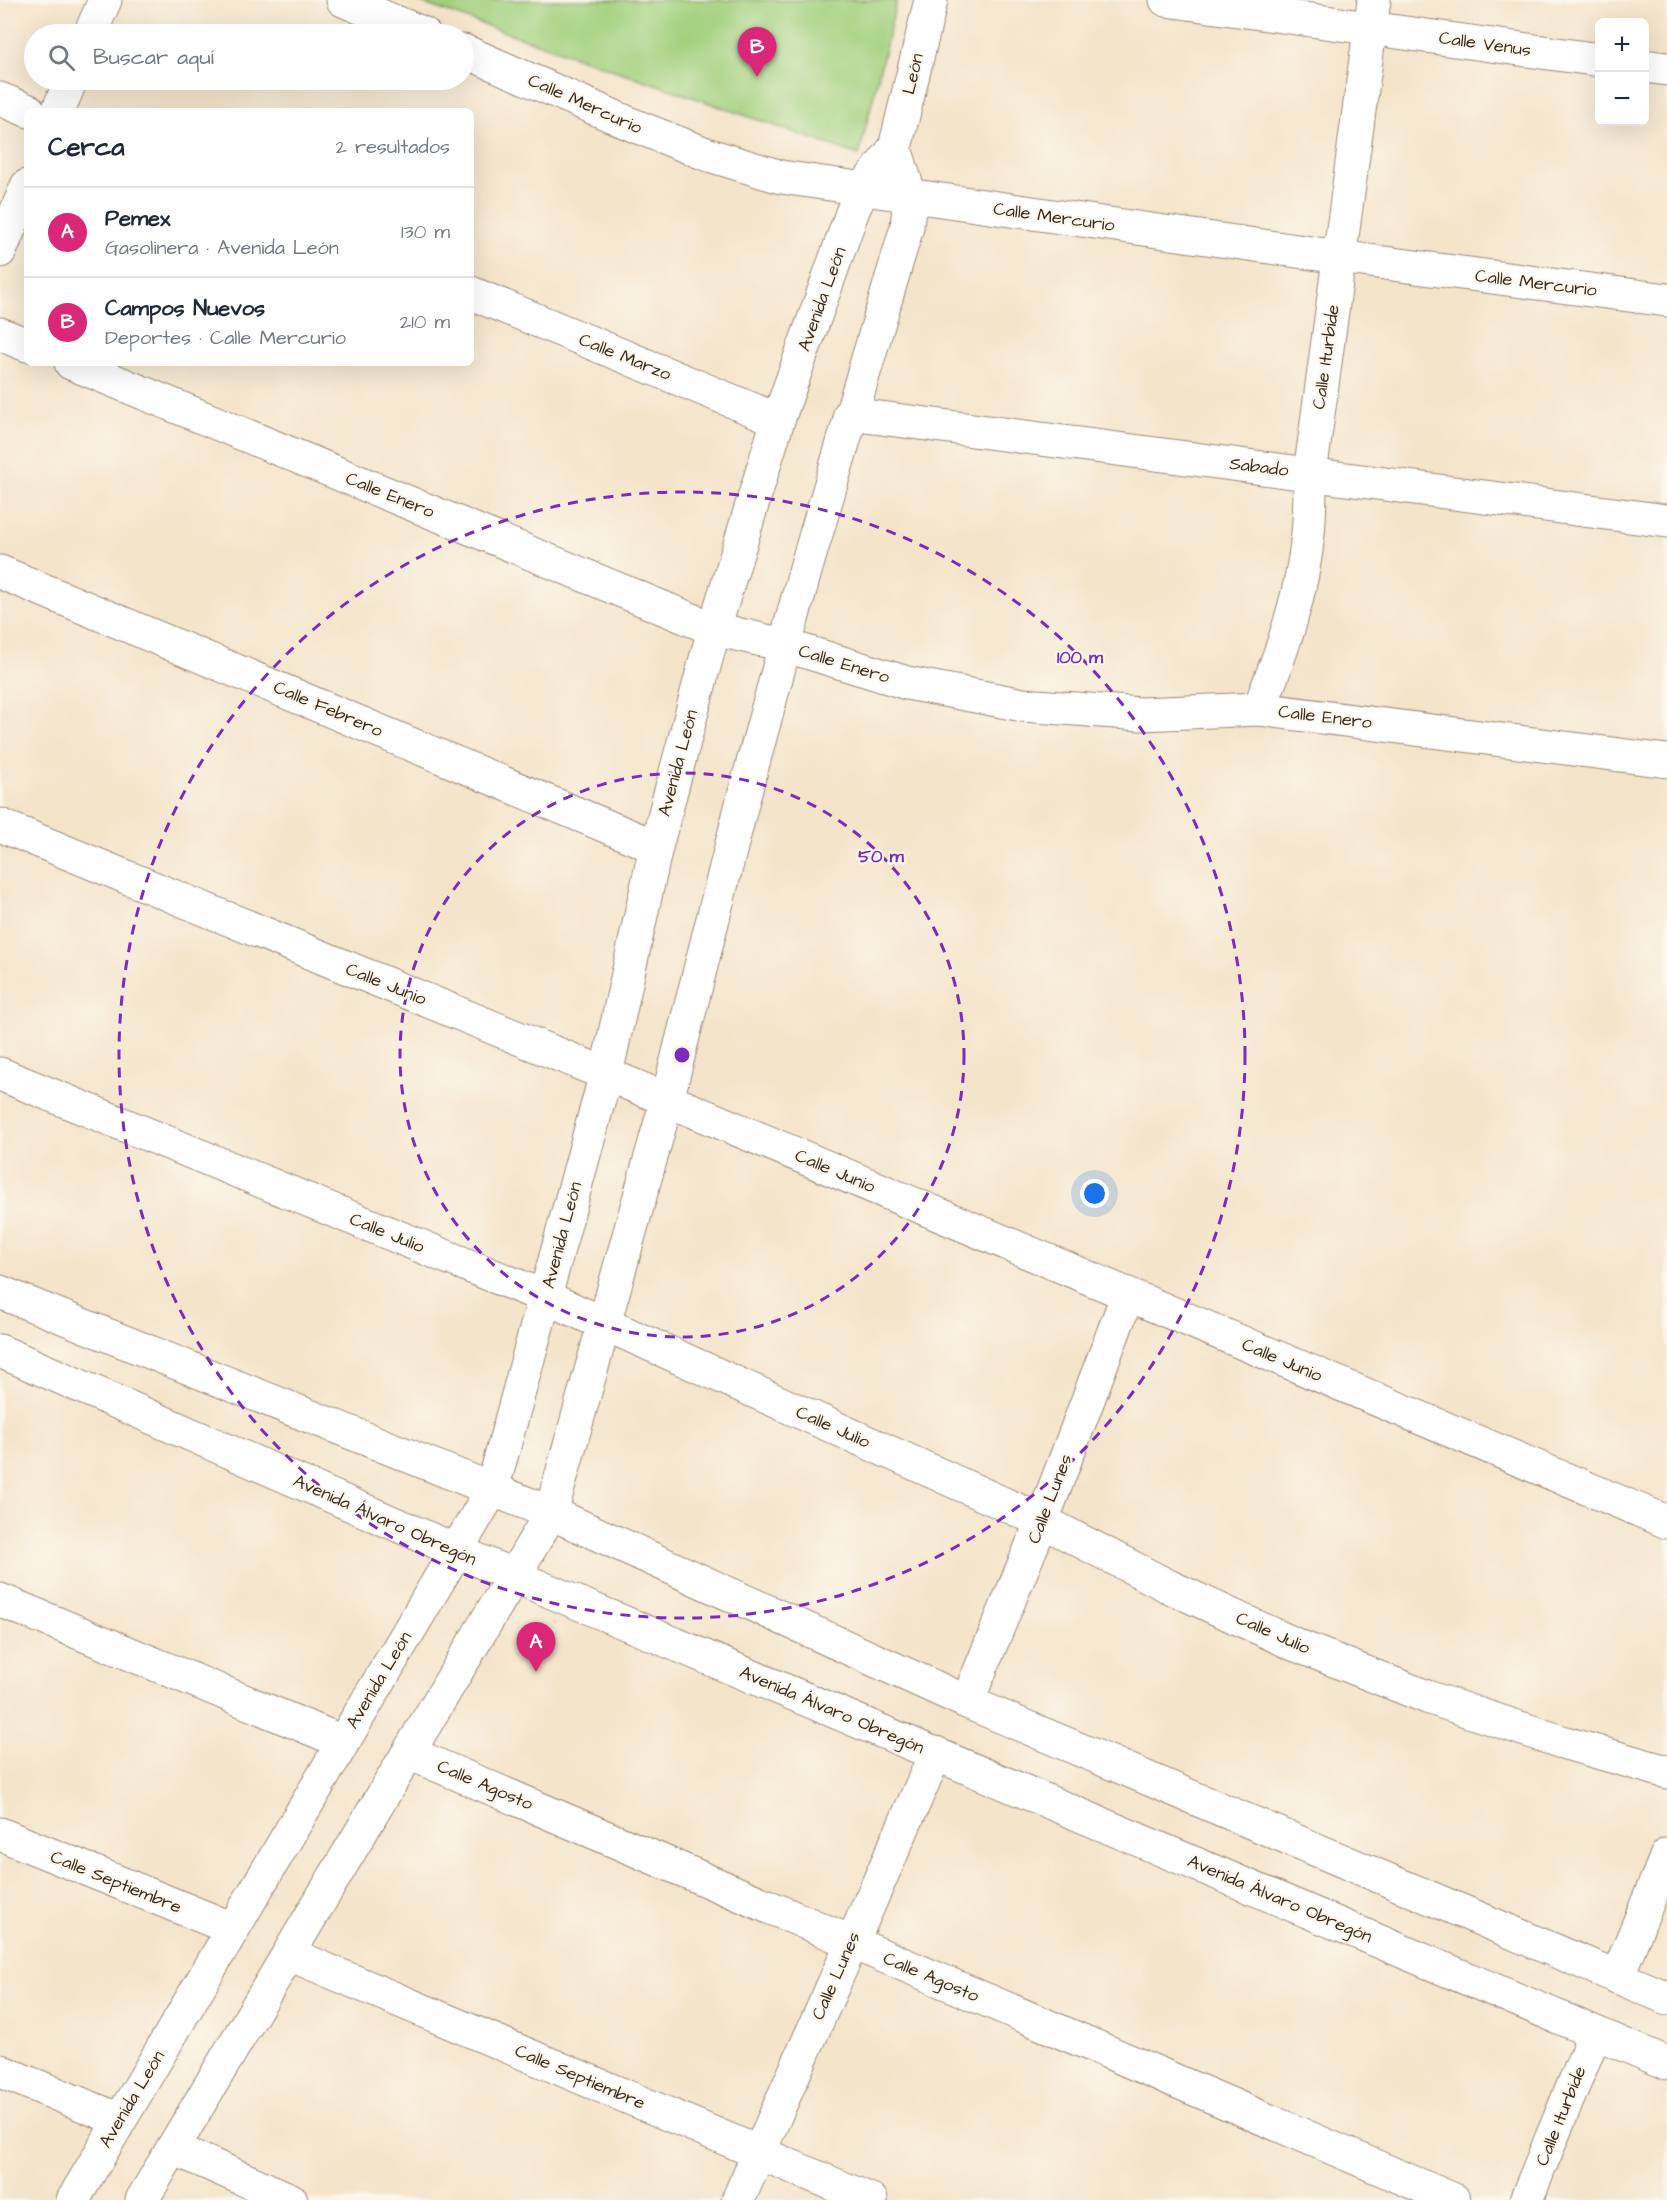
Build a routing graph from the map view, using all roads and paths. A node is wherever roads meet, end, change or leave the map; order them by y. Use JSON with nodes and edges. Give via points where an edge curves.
{"nodes":[{"id":1,"x":105,"y":0,"type":"edge"},
{"id":2,"x":343,"y":0,"type":"edge"},
{"id":3,"x":931,"y":0,"type":"edge"},
{"id":4,"x":1166,"y":0,"type":"edge"},
{"id":5,"x":1372,"y":14,"type":"edge"},
{"id":6,"x":94,"y":24,"type":"edge"},
{"id":7,"x":400,"y":24,"type":"edge"},
{"id":8,"x":474,"y":55,"type":"edge"},
{"id":9,"x":1595,"y":59,"type":"edge"},
{"id":10,"x":1649,"y":67,"type":"edge"},
{"id":11,"x":1667,"y":69,"type":"edge"},
{"id":12,"x":67,"y":90,"type":"edge"},
{"id":13,"x":0,"y":99,"type":"edge"},
{"id":14,"x":59,"y":108,"type":"edge"},
{"id":15,"x":24,"y":109,"type":"edge"},
{"id":16,"x":896,"y":148,"type":"junction"},
{"id":17,"x":863,"y":189,"type":"junction"},
{"id":18,"x":24,"y":193,"type":"edge"},
{"id":19,"x":910,"y":196,"type":"junction"},
{"id":20,"x":0,"y":251,"type":"edge"},
{"id":21,"x":1339,"y":257,"type":"junction"},
{"id":22,"x":474,"y":294,"type":"edge"},
{"id":23,"x":1667,"y":300,"type":"edge"},
{"id":24,"x":0,"y":334,"type":"edge"},
{"id":25,"x":24,"y":344,"type":"edge"},
{"id":26,"x":78,"y":366,"type":"edge"},
{"id":27,"x":850,"y":414,"type":"junction"},
{"id":28,"x":778,"y":420,"type":"junction"},
{"id":29,"x":1310,"y":474,"type":"junction"},
{"id":30,"x":1667,"y":521,"type":"edge"},
{"id":31,"x":0,"y":572,"type":"edge"},
{"id":32,"x":714,"y":629,"type":"junction"},
{"id":33,"x":784,"y":645,"type":"junction"},
{"id":34,"x":1259,"y":709,"type":"junction"},
{"id":35,"x":1667,"y":761,"type":"edge"},
{"id":36,"x":0,"y":825,"type":"edge"},
{"id":37,"x":656,"y":847,"type":"junction"},
{"id":38,"x":0,"y":1074,"type":"edge"},
{"id":39,"x":606,"y":1074,"type":"junction"},
{"id":40,"x":667,"y":1100,"type":"junction"},
{"id":41,"x":0,"y":1292,"type":"edge"},
{"id":42,"x":1128,"y":1294,"type":"junction"},
{"id":43,"x":545,"y":1297,"type":"junction"},
{"id":44,"x":603,"y":1323,"type":"junction"},
{"id":45,"x":0,"y":1351,"type":"edge"},
{"id":46,"x":492,"y":1490,"type":"junction"},
{"id":47,"x":551,"y":1513,"type":"junction"},
{"id":48,"x":1042,"y":1521,"type":"junction"},
{"id":49,"x":1667,"y":1522,"type":"edge"},
{"id":50,"x":457,"y":1551,"type":"junction"},
{"id":51,"x":514,"y":1576,"type":"junction"},
{"id":52,"x":0,"y":1600,"type":"edge"},
{"id":53,"x":967,"y":1702,"type":"junction"},
{"id":54,"x":343,"y":1742,"type":"junction"},
{"id":55,"x":409,"y":1753,"type":"junction"},
{"id":56,"x":936,"y":1753,"type":"junction"},
{"id":57,"x":1667,"y":1772,"type":"edge"},
{"id":58,"x":0,"y":1834,"type":"edge"},
{"id":59,"x":1667,"y":1855,"type":"edge"},
{"id":60,"x":233,"y":1929,"type":"junction"},
{"id":61,"x":851,"y":1942,"type":"junction"},
{"id":62,"x":289,"y":1954,"type":"junction"},
{"id":63,"x":1617,"y":1977,"type":"junction"},
{"id":64,"x":1667,"y":1998,"type":"edge"},
{"id":65,"x":1595,"y":2033,"type":"junction"},
{"id":66,"x":1667,"y":2063,"type":"edge"},
{"id":67,"x":0,"y":2071,"type":"edge"},
{"id":68,"x":120,"y":2120,"type":"junction"},
{"id":69,"x":173,"y":2148,"type":"junction"},
{"id":70,"x":758,"y":2153,"type":"junction"},
{"id":71,"x":73,"y":2200,"type":"edge"},
{"id":72,"x":142,"y":2200,"type":"edge"},
{"id":73,"x":291,"y":2200,"type":"edge"},
{"id":74,"x":738,"y":2200,"type":"edge"},
{"id":75,"x":871,"y":2200,"type":"edge"},
{"id":76,"x":1454,"y":2200,"type":"edge"},
{"id":77,"x":1526,"y":2200,"type":"edge"}],
"edges":[{"from":1,"to":6,"type":"street"},
{"from":2,"to":7,"type":"street"},
{"from":3,"to":16,"type":"street","name":"León"},
{"from":4,"to":5,"type":"street","name":"Calle Venus"},
{"from":5,"to":9,"type":"street","name":"Calle Venus"},
{"from":5,"to":21,"type":"street","name":"Calle Iturbide"},
{"from":8,"to":17,"type":"street","name":"Calle Mercurio","via":[[706,154],[781,177]]},
{"from":10,"to":11,"type":"street"},
{"from":12,"to":14,"type":"street"},
{"from":13,"to":15,"type":"street"},
{"from":16,"to":17,"type":"street","name":"León"},
{"from":16,"to":19,"type":"street","name":"León"},
{"from":17,"to":19,"type":"street","name":"Calle Mercurio"},
{"from":17,"to":28,"type":"street","name":"Avenida León"},
{"from":18,"to":20,"type":"street"},
{"from":19,"to":21,"type":"street","name":"Calle Mercurio"},
{"from":19,"to":27,"type":"street","via":[[907,227]]},
{"from":21,"to":23,"type":"street","name":"Calle Mercurio"},
{"from":21,"to":29,"type":"street","name":"Calle Iturbide"},
{"from":22,"to":28,"type":"street","name":"Calle Marzo"},
{"from":24,"to":25,"type":"street"},
{"from":26,"to":32,"type":"street","name":"Calle Enero"},
{"from":27,"to":29,"type":"street","name":"Sabado"},
{"from":27,"to":33,"type":"street"},
{"from":28,"to":32,"type":"street","name":"Avenida León"},
{"from":29,"to":30,"type":"street","name":"Sabado"},
{"from":29,"to":34,"type":"street","name":"Calle Iturbide","via":[[1308,534],[1298,594],[1282,653]]},
{"from":31,"to":37,"type":"street","name":"Calle Febrero"},
{"from":32,"to":33,"type":"street","name":"Calle Enero"},
{"from":32,"to":37,"type":"street","name":"Avenida León"},
{"from":33,"to":34,"type":"street","name":"Calle Enero","via":[[907,683],[1023,705],[1141,714]]},
{"from":33,"to":40,"type":"street"},
{"from":34,"to":35,"type":"street","name":"Calle Enero"},
{"from":36,"to":39,"type":"street","name":"Calle Junio"},
{"from":37,"to":39,"type":"street","name":"Avenida León"},
{"from":38,"to":43,"type":"street","name":"Calle Julio"},
{"from":39,"to":40,"type":"street","name":"Calle Junio"},
{"from":39,"to":43,"type":"street","name":"Avenida León"},
{"from":40,"to":42,"type":"street","name":"Calle Junio"},
{"from":40,"to":44,"type":"street"},
{"from":41,"to":46,"type":"street"},
{"from":42,"to":48,"type":"street","name":"Calle Lunes"},
{"from":42,"to":49,"type":"street","name":"Calle Junio"},
{"from":43,"to":44,"type":"street","name":"Calle Julio"},
{"from":43,"to":46,"type":"street","name":"Avenida León"},
{"from":44,"to":47,"type":"street"},
{"from":44,"to":48,"type":"street","name":"Calle Julio"},
{"from":45,"to":50,"type":"street","name":"Avenida Álvaro Obregón"},
{"from":46,"to":47,"type":"street"},
{"from":46,"to":50,"type":"street","name":"Avenida León"},
{"from":47,"to":51,"type":"street"},
{"from":47,"to":53,"type":"street"},
{"from":48,"to":53,"type":"street","name":"Calle Lunes"},
{"from":48,"to":57,"type":"street","name":"Calle Julio","via":[[1168,1586],[1307,1649],[1427,1697]]},
{"from":50,"to":51,"type":"street","name":"Avenida Álvaro Obregón"},
{"from":50,"to":54,"type":"street","name":"Avenida León"},
{"from":51,"to":55,"type":"street"},
{"from":51,"to":56,"type":"street","name":"Avenida Álvaro Obregón"},
{"from":52,"to":54,"type":"street"},
{"from":53,"to":63,"type":"street"},
{"from":54,"to":60,"type":"street","name":"Avenida León"},
{"from":55,"to":61,"type":"street","name":"Calle Agosto"},
{"from":55,"to":62,"type":"street"},
{"from":56,"to":61,"type":"street","name":"Calle Lunes"},
{"from":56,"to":65,"type":"street","name":"Avenida Álvaro Obregón"},
{"from":58,"to":60,"type":"street","name":"Calle Septiembre"},
{"from":59,"to":63,"type":"street"},
{"from":60,"to":68,"type":"street","name":"Avenida León"},
{"from":61,"to":70,"type":"street","name":"Calle Lunes"},
{"from":61,"to":76,"type":"street","name":"Calle Agosto"},
{"from":62,"to":69,"type":"street"},
{"from":62,"to":70,"type":"street","name":"Calle Septiembre"},
{"from":63,"to":64,"type":"street"},
{"from":65,"to":66,"type":"street","name":"Avenida Álvaro Obregón"},
{"from":65,"to":77,"type":"street","name":"Calle Iturbide"},
{"from":67,"to":68,"type":"street"},
{"from":68,"to":71,"type":"street","name":"Avenida León"},
{"from":69,"to":72,"type":"street"},
{"from":69,"to":73,"type":"street"},
{"from":70,"to":74,"type":"street","name":"Calle Lunes"},
{"from":70,"to":75,"type":"street","name":"Calle Septiembre"}]}
